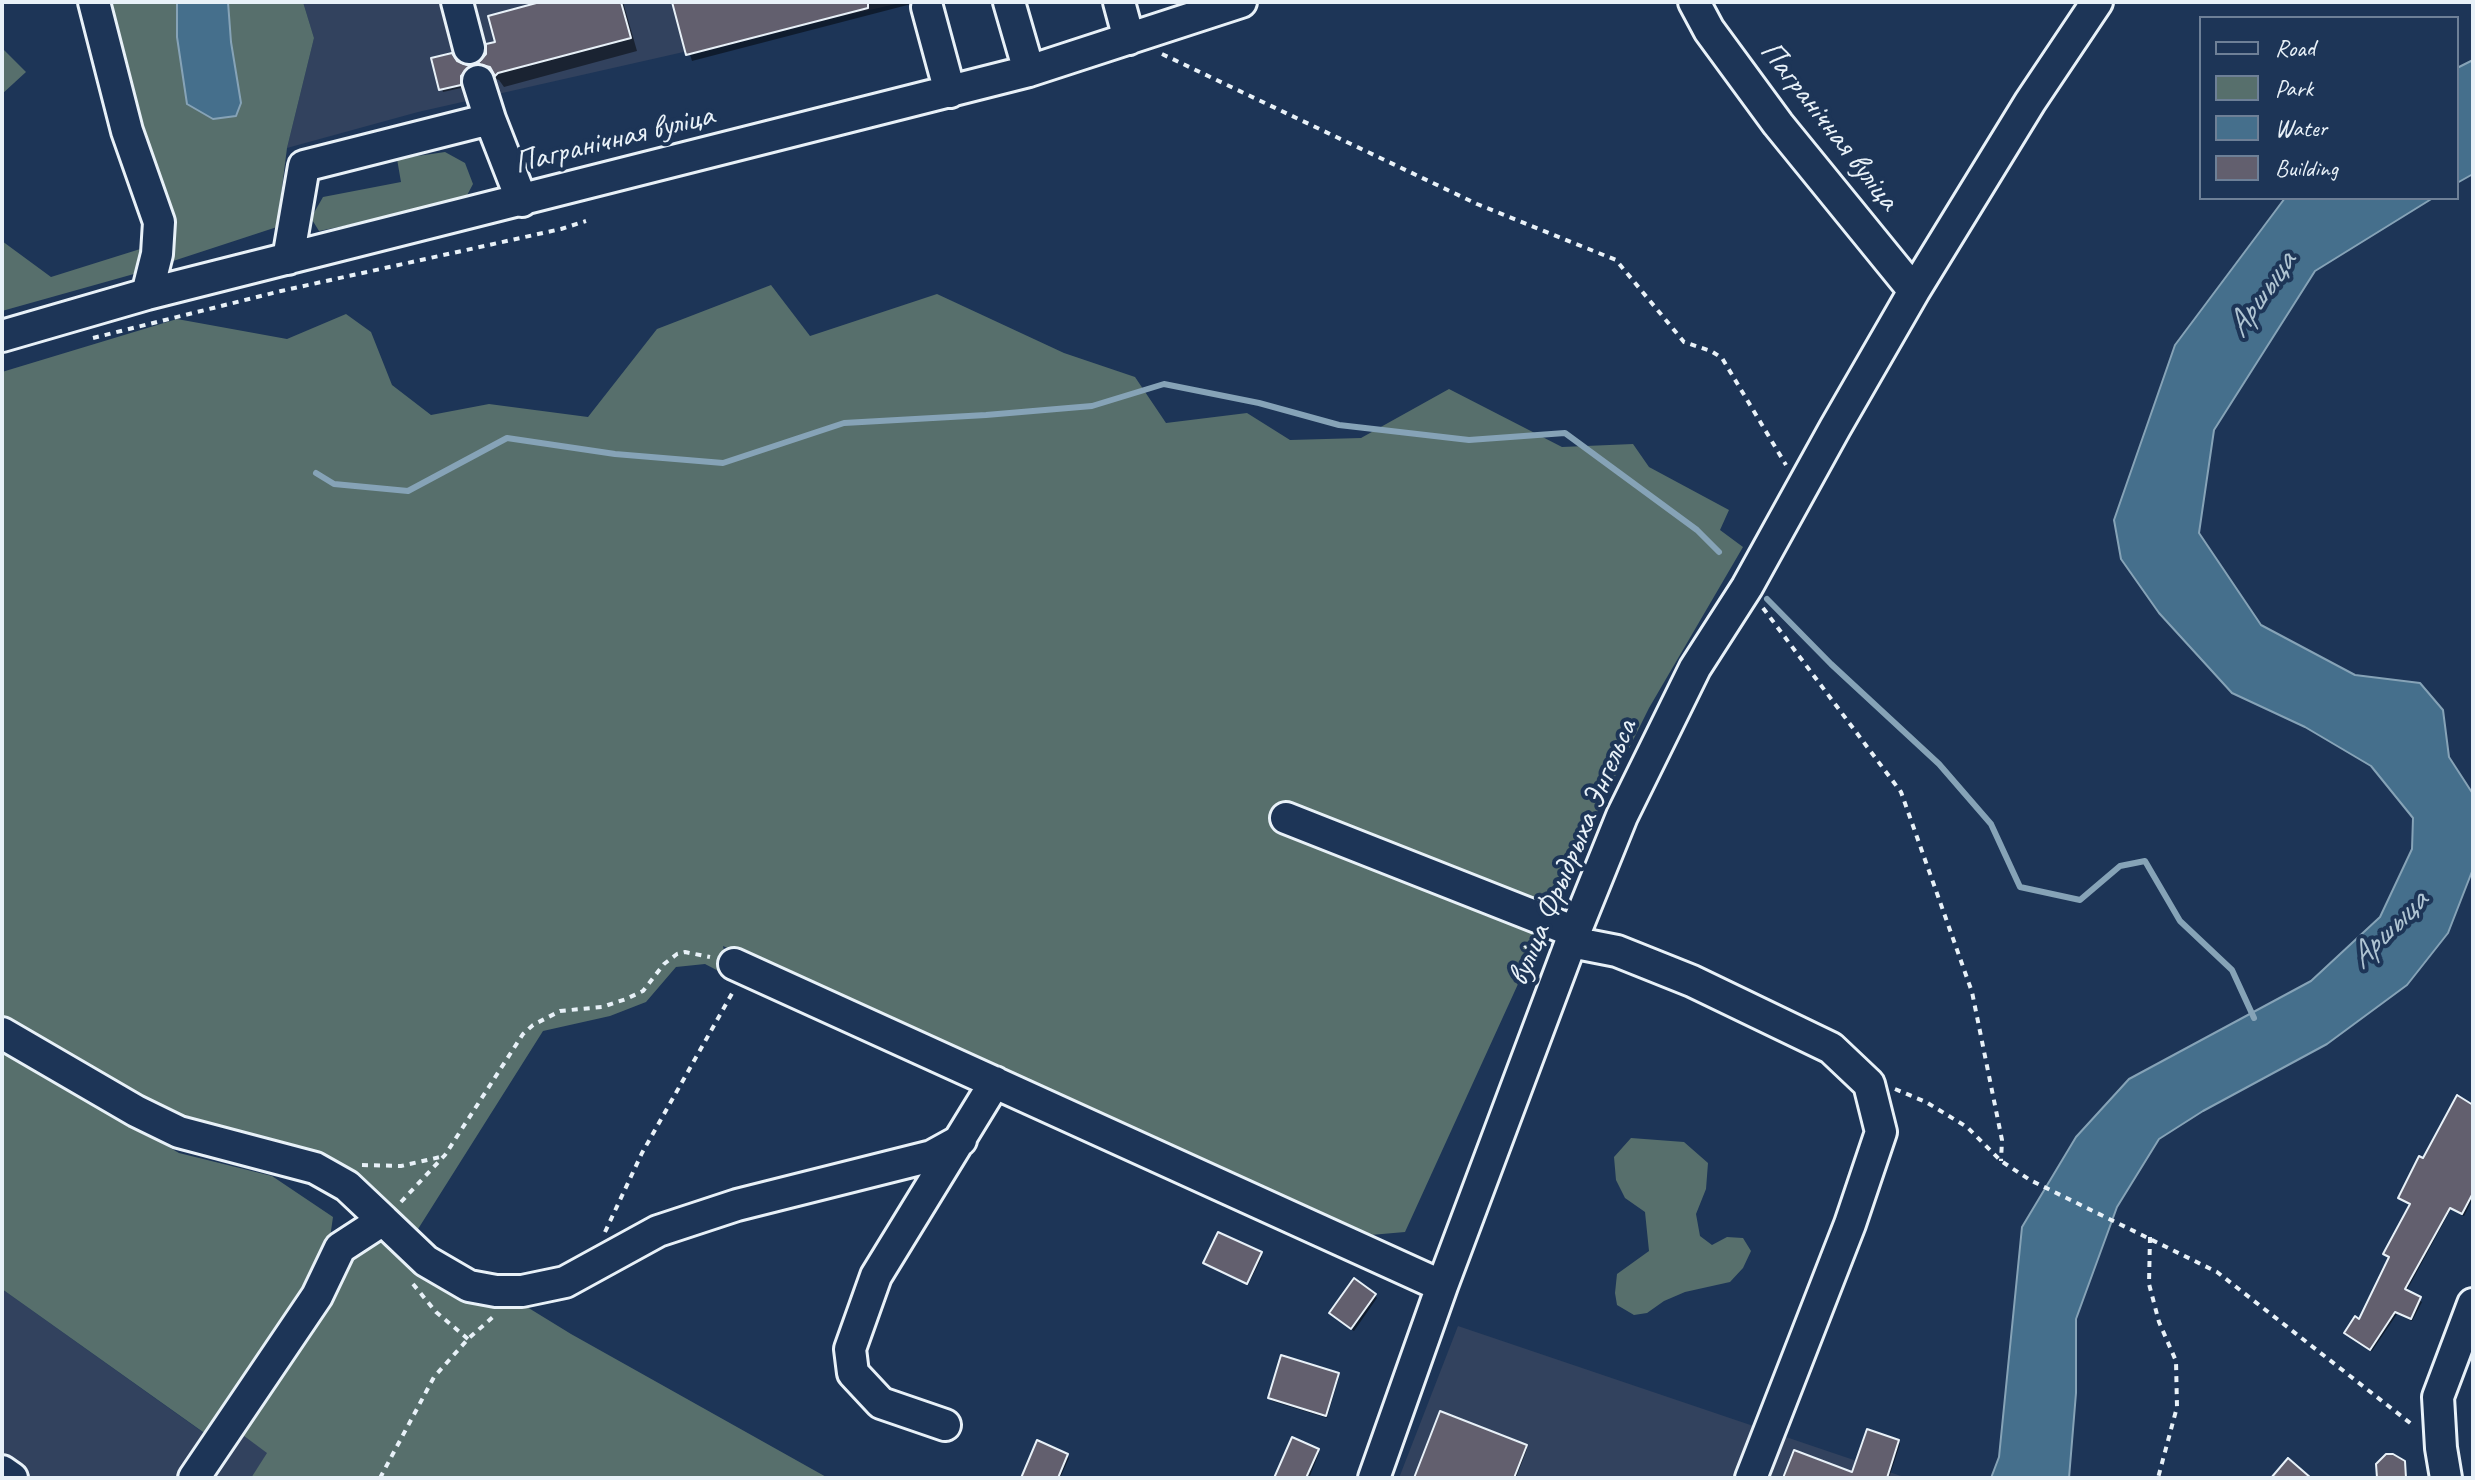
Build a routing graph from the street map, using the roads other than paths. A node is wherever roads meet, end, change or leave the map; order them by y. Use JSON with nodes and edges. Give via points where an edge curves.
{"nodes":[{"id":1,"x":94,"y":2,"type":"edge"},
{"id":2,"x":457,"y":2,"type":"edge"},
{"id":3,"x":1009,"y":2,"type":"edge"},
{"id":4,"x":1119,"y":2,"type":"edge"},
{"id":5,"x":1241,"y":2,"type":"edge"},
{"id":6,"x":1694,"y":2,"type":"edge"},
{"id":7,"x":2097,"y":2,"type":"edge"},
{"id":8,"x":927,"y":7,"type":"dead end"},
{"id":9,"x":1129,"y":39,"type":"junction"},
{"id":10,"x":469,"y":48,"type":"dead end"},
{"id":11,"x":1029,"y":71,"type":"junction"},
{"id":12,"x":478,"y":81,"type":"dead end"},
{"id":13,"x":950,"y":92,"type":"junction"},
{"id":14,"x":490,"y":119,"type":"junction"},
{"id":15,"x":522,"y":201,"type":"junction"},
{"id":16,"x":288,"y":259,"type":"junction"},
{"id":17,"x":1914,"y":291,"type":"junction"},
{"id":18,"x":147,"y":294,"type":"junction"},
{"id":19,"x":2,"y":336,"type":"edge"},
{"id":20,"x":1286,"y":818,"type":"dead end"},
{"id":21,"x":1573,"y":937,"type":"junction"},
{"id":22,"x":740,"y":966,"type":"road end"},
{"id":23,"x":2,"y":1033,"type":"edge"},
{"id":24,"x":995,"y":1082,"type":"junction"},
{"id":25,"x":961,"y":1140,"type":"junction"},
{"id":26,"x":383,"y":1220,"type":"junction"},
{"id":27,"x":1442,"y":1286,"type":"junction"},
{"id":28,"x":2473,"y":1304,"type":"edge"},
{"id":29,"x":945,"y":1425,"type":"dead end"},
{"id":30,"x":2,"y":1471,"type":"edge"},
{"id":31,"x":12,"y":1478,"type":"edge"},
{"id":32,"x":194,"y":1478,"type":"edge"},
{"id":33,"x":1374,"y":1478,"type":"edge"},
{"id":34,"x":1751,"y":1478,"type":"edge"},
{"id":35,"x":2446,"y":1478,"type":"edge"}],
"edges":[{"from":1,"to":18,"type":"street","via":[[127,131],[159,222]]},
{"from":2,"to":10,"type":"street"},
{"from":3,"to":11,"type":"street"},
{"from":4,"to":9,"type":"street"},
{"from":5,"to":9,"type":"street","name":"Пагранічная вуліца"},
{"from":6,"to":17,"type":"street","name":"Пагранічная вуліца","via":[[1778,124]]},
{"from":7,"to":17,"type":"street","name":"вуліца Фрыдрыха Энгельса"},
{"from":8,"to":13,"type":"street"},
{"from":9,"to":11,"type":"street","name":"Пагранічная вуліца"},
{"from":11,"to":13,"type":"street","name":"Пагранічная вуліца"},
{"from":12,"to":14,"type":"street"},
{"from":13,"to":15,"type":"street","name":"Пагранічная вуліца"},
{"from":14,"to":15,"type":"street"},
{"from":14,"to":16,"type":"street","via":[[304,166]]},
{"from":15,"to":16,"type":"street","name":"Пагранічная вуліца"},
{"from":16,"to":18,"type":"street","name":"Пагранічная вуліца"},
{"from":17,"to":21,"type":"street","name":"вуліца Фрыдрыха Энгельса","via":[[1688,681],[1622,816]]},
{"from":18,"to":19,"type":"street","name":"Пагранічная вуліца"},
{"from":20,"to":21,"type":"street"},
{"from":21,"to":27,"type":"street","name":"вуліца Фрыдрыха Энгельса"},
{"from":21,"to":34,"type":"street","via":[[1706,988],[1831,1048],[1869,1084],[1881,1132]]},
{"from":22,"to":24,"type":"street"},
{"from":23,"to":26,"type":"street","via":[[179,1132],[315,1168],[347,1186]]},
{"from":24,"to":25,"type":"street"},
{"from":24,"to":27,"type":"street"},
{"from":25,"to":26,"type":"street","via":[[932,1156],[737,1205],[658,1231],[565,1282],[522,1291],[469,1286],[426,1261]]},
{"from":25,"to":29,"type":"street","via":[[876,1276],[850,1349],[853,1373],[881,1403]]},
{"from":26,"to":32,"type":"street","via":[[340,1248],[317,1296]]},
{"from":27,"to":33,"type":"street","name":"вуліца Фрыдрыха Энгельса"},
{"from":28,"to":35,"type":"street","via":[[2438,1397]]},
{"from":30,"to":31,"type":"street"}]}
